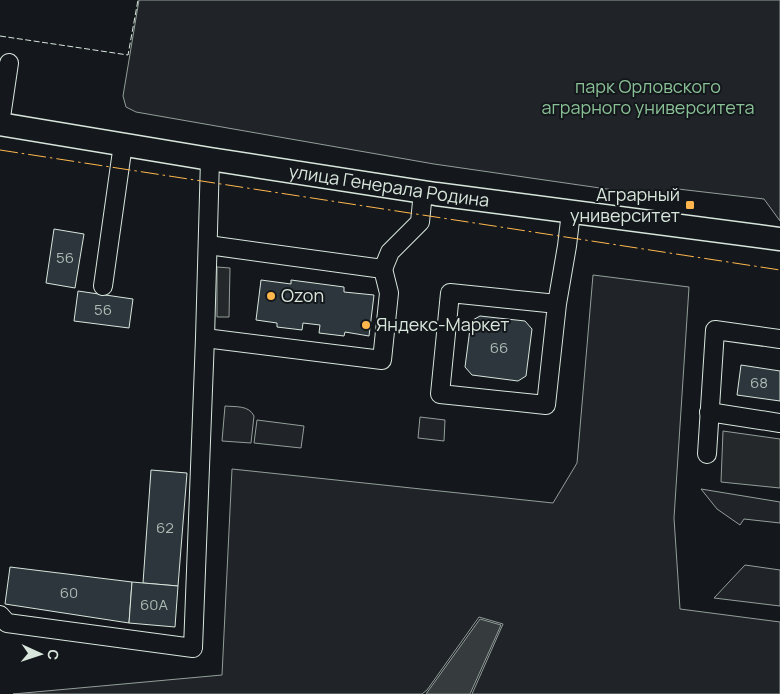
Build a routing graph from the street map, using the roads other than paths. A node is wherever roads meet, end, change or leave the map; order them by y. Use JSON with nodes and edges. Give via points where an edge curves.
{"nodes":[{"id":1,"x":9,"y":64,"type":"dead end"},
{"id":2,"x":0,"y":124,"type":"edge"},
{"id":3,"x":123,"y":144,"type":"junction"},
{"id":4,"x":210,"y":159,"type":"junction"},
{"id":5,"x":423,"y":192,"type":"junction"},
{"id":6,"x":571,"y":212,"type":"junction"},
{"id":7,"x":780,"y":239,"type":"edge"},
{"id":8,"x":208,"y":245,"type":"junction"},
{"id":9,"x":384,"y":270,"type":"junction"},
{"id":10,"x":104,"y":286,"type":"dead end"},
{"id":11,"x":557,"y":304,"type":"junction"},
{"id":12,"x":205,"y":338,"type":"junction"},
{"id":13,"x":780,"y":339,"type":"edge"},
{"id":14,"x":709,"y":412,"type":"junction"},
{"id":15,"x":780,"y":423,"type":"edge"},
{"id":16,"x":706,"y":454,"type":"dead end"},
{"id":17,"x":0,"y":615,"type":"edge"}],
"edges":[{"from":1,"to":2,"type":"lane"},
{"from":2,"to":3,"type":"main road","name":"улица Генерала Родина"},
{"from":3,"to":4,"type":"main road","name":"улица Генерала Родина"},
{"from":3,"to":10,"type":"lane"},
{"from":4,"to":5,"type":"main road","name":"улица Генерала Родина"},
{"from":4,"to":8,"type":"lane"},
{"from":5,"to":6,"type":"main road","name":"улица Генерала Родина"},
{"from":5,"to":9,"type":"lane","via":[[420,222],[390,252]]},
{"from":6,"to":7,"type":"main road","name":"улица Генерала Родина"},
{"from":6,"to":11,"type":"lane"},
{"from":8,"to":9,"type":"lane"},
{"from":8,"to":12,"type":"lane"},
{"from":9,"to":12,"type":"lane","via":[[389,293],[382,360]]},
{"from":11,"to":11,"type":"lane","via":[[546,405],[440,394],[450,293]]},
{"from":12,"to":17,"type":"lane","via":[[193,648],[7,623]]},
{"from":13,"to":14,"type":"lane","via":[[715,330]]},
{"from":14,"to":15,"type":"lane"},
{"from":14,"to":16,"type":"lane"}]}
